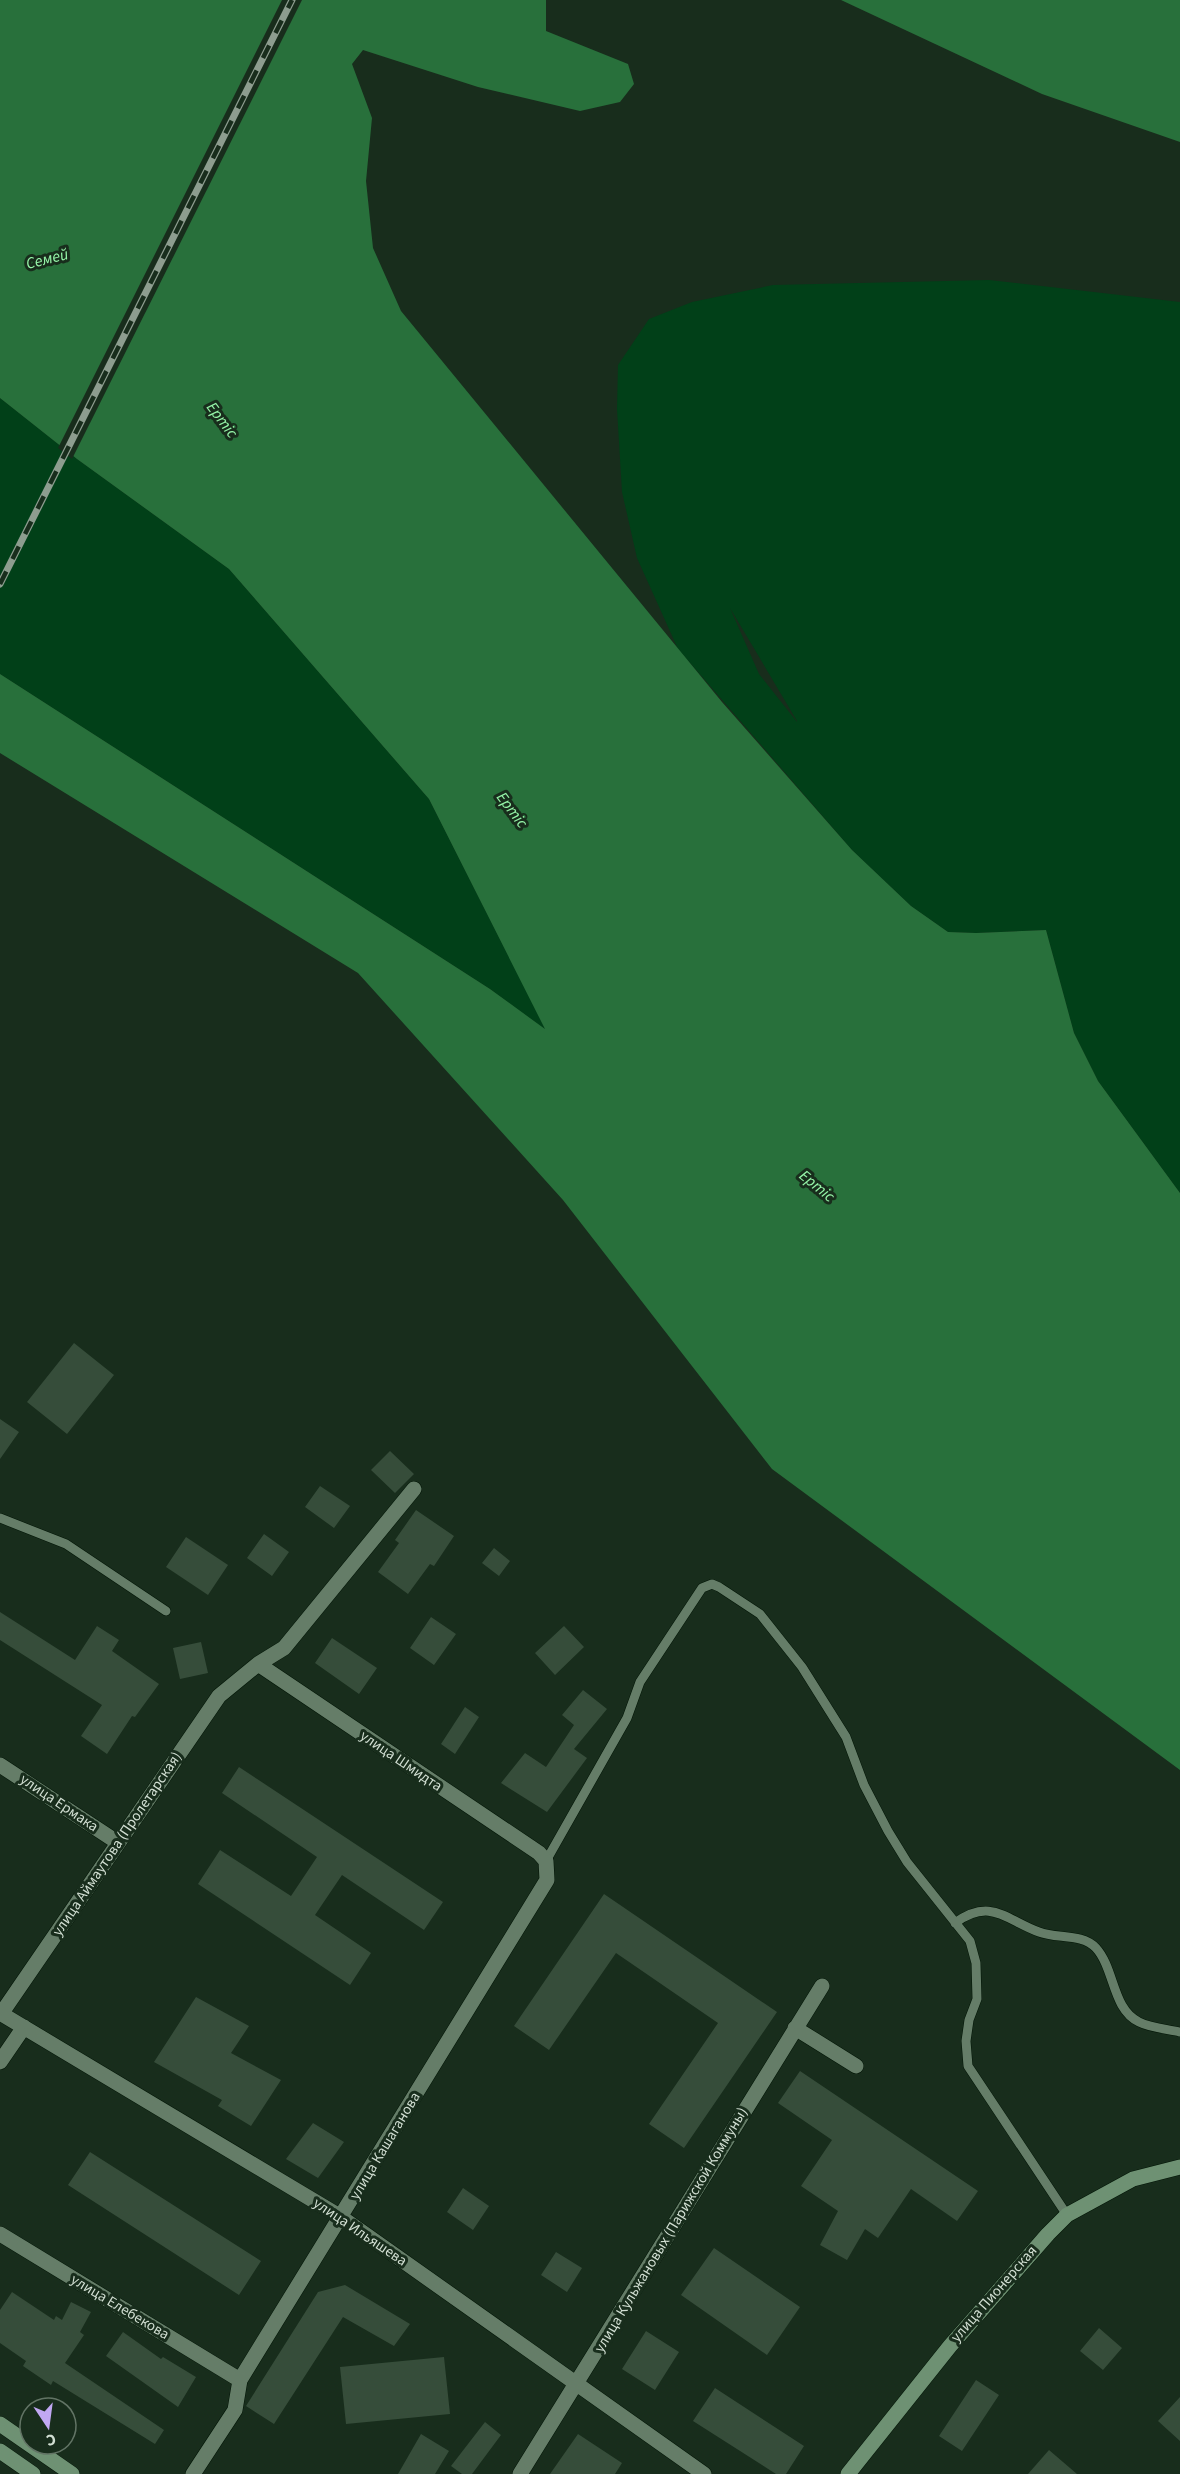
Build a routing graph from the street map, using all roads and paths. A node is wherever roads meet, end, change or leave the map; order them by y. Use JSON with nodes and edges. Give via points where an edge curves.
{"nodes":[{"id":1,"x":414,"y":1489,"type":"dead end"},
{"id":2,"x":0,"y":1518,"type":"edge"},
{"id":3,"x":166,"y":1611,"type":"dead end"},
{"id":4,"x":258,"y":1664,"type":"junction"},
{"id":5,"x":0,"y":1765,"type":"edge"},
{"id":6,"x":117,"y":1842,"type":"junction"},
{"id":7,"x":546,"y":1861,"type":"junction"},
{"id":8,"x":955,"y":1923,"type":"junction"},
{"id":9,"x":822,"y":1986,"type":"dead end"},
{"id":10,"x":1,"y":2013,"type":"edge"},
{"id":11,"x":24,"y":2027,"type":"junction"},
{"id":12,"x":795,"y":2028,"type":"junction"},
{"id":13,"x":1180,"y":2032,"type":"edge"},
{"id":14,"x":0,"y":2062,"type":"edge"},
{"id":15,"x":856,"y":2066,"type":"dead end"},
{"id":16,"x":1180,"y":2167,"type":"edge"},
{"id":17,"x":1067,"y":2215,"type":"junction"},
{"id":18,"x":341,"y":2217,"type":"junction"},
{"id":19,"x":0,"y":2234,"type":"edge"},
{"id":20,"x":240,"y":2380,"type":"junction"},
{"id":21,"x":577,"y":2384,"type":"junction"},
{"id":22,"x":0,"y":2424,"type":"edge"},
{"id":23,"x":0,"y":2451,"type":"edge"},
{"id":24,"x":33,"y":2474,"type":"edge"},
{"id":25,"x":72,"y":2474,"type":"edge"},
{"id":26,"x":193,"y":2474,"type":"edge"},
{"id":27,"x":520,"y":2474,"type":"edge"},
{"id":28,"x":704,"y":2474,"type":"edge"},
{"id":29,"x":848,"y":2474,"type":"edge"}],
"edges":[{"from":1,"to":4,"type":"street","via":[[284,1648]]},
{"from":2,"to":3,"type":"lane","via":[[66,1544]]},
{"from":4,"to":6,"type":"street","name":"улица Аймаутова (Пролетарская)","via":[[219,1696]]},
{"from":4,"to":7,"type":"street","name":"улица Шмидта"},
{"from":5,"to":6,"type":"street","name":"улица Ермака"},
{"from":6,"to":10,"type":"street","name":"улица Аймаутова (Пролетарская)"},
{"from":7,"to":8,"type":"lane","via":[[627,1718],[640,1682],[702,1588],[712,1584],[760,1614],[787,1645],[846,1737],[864,1785],[888,1831]]},
{"from":7,"to":18,"type":"street","name":"улица Кашаганова","via":[[547,1880]]},
{"from":8,"to":13,"type":"lane","via":[[969,1912],[992,1911],[1040,1933],[1089,1942],[1098,1950],[1126,2011],[1139,2022]]},
{"from":8,"to":17,"type":"lane","via":[[970,1941],[976,1963],[977,1999],[966,2041],[968,2066]]},
{"from":9,"to":12,"type":"street","name":"улица Кульжановых (Парижской Коммуны)"},
{"from":10,"to":11,"type":"street","name":"улица Ильяшева"},
{"from":11,"to":14,"type":"street"},
{"from":11,"to":18,"type":"street","name":"улица Ильяшева"},
{"from":12,"to":15,"type":"street"},
{"from":12,"to":21,"type":"street","name":"улица Кульжановых (Парижской Коммуны)"},
{"from":16,"to":17,"type":"street","name":"улица Пионерская","via":[[1133,2179]]},
{"from":17,"to":29,"type":"street","name":"улица Пионерская","via":[[950,2346]]},
{"from":18,"to":20,"type":"street","name":"улица Кашаганова"},
{"from":18,"to":21,"type":"street","name":"улица Ильяшева"},
{"from":19,"to":20,"type":"street","name":"улица Елебекова"},
{"from":20,"to":26,"type":"street","name":"улица Кашаганова","via":[[235,2410]]},
{"from":21,"to":27,"type":"street","name":"улица Кульжановых (Парижской Коммуны)"},
{"from":21,"to":28,"type":"street","name":"улица Ильяшева"},
{"from":22,"to":25,"type":"street"},
{"from":23,"to":24,"type":"street"}]}
